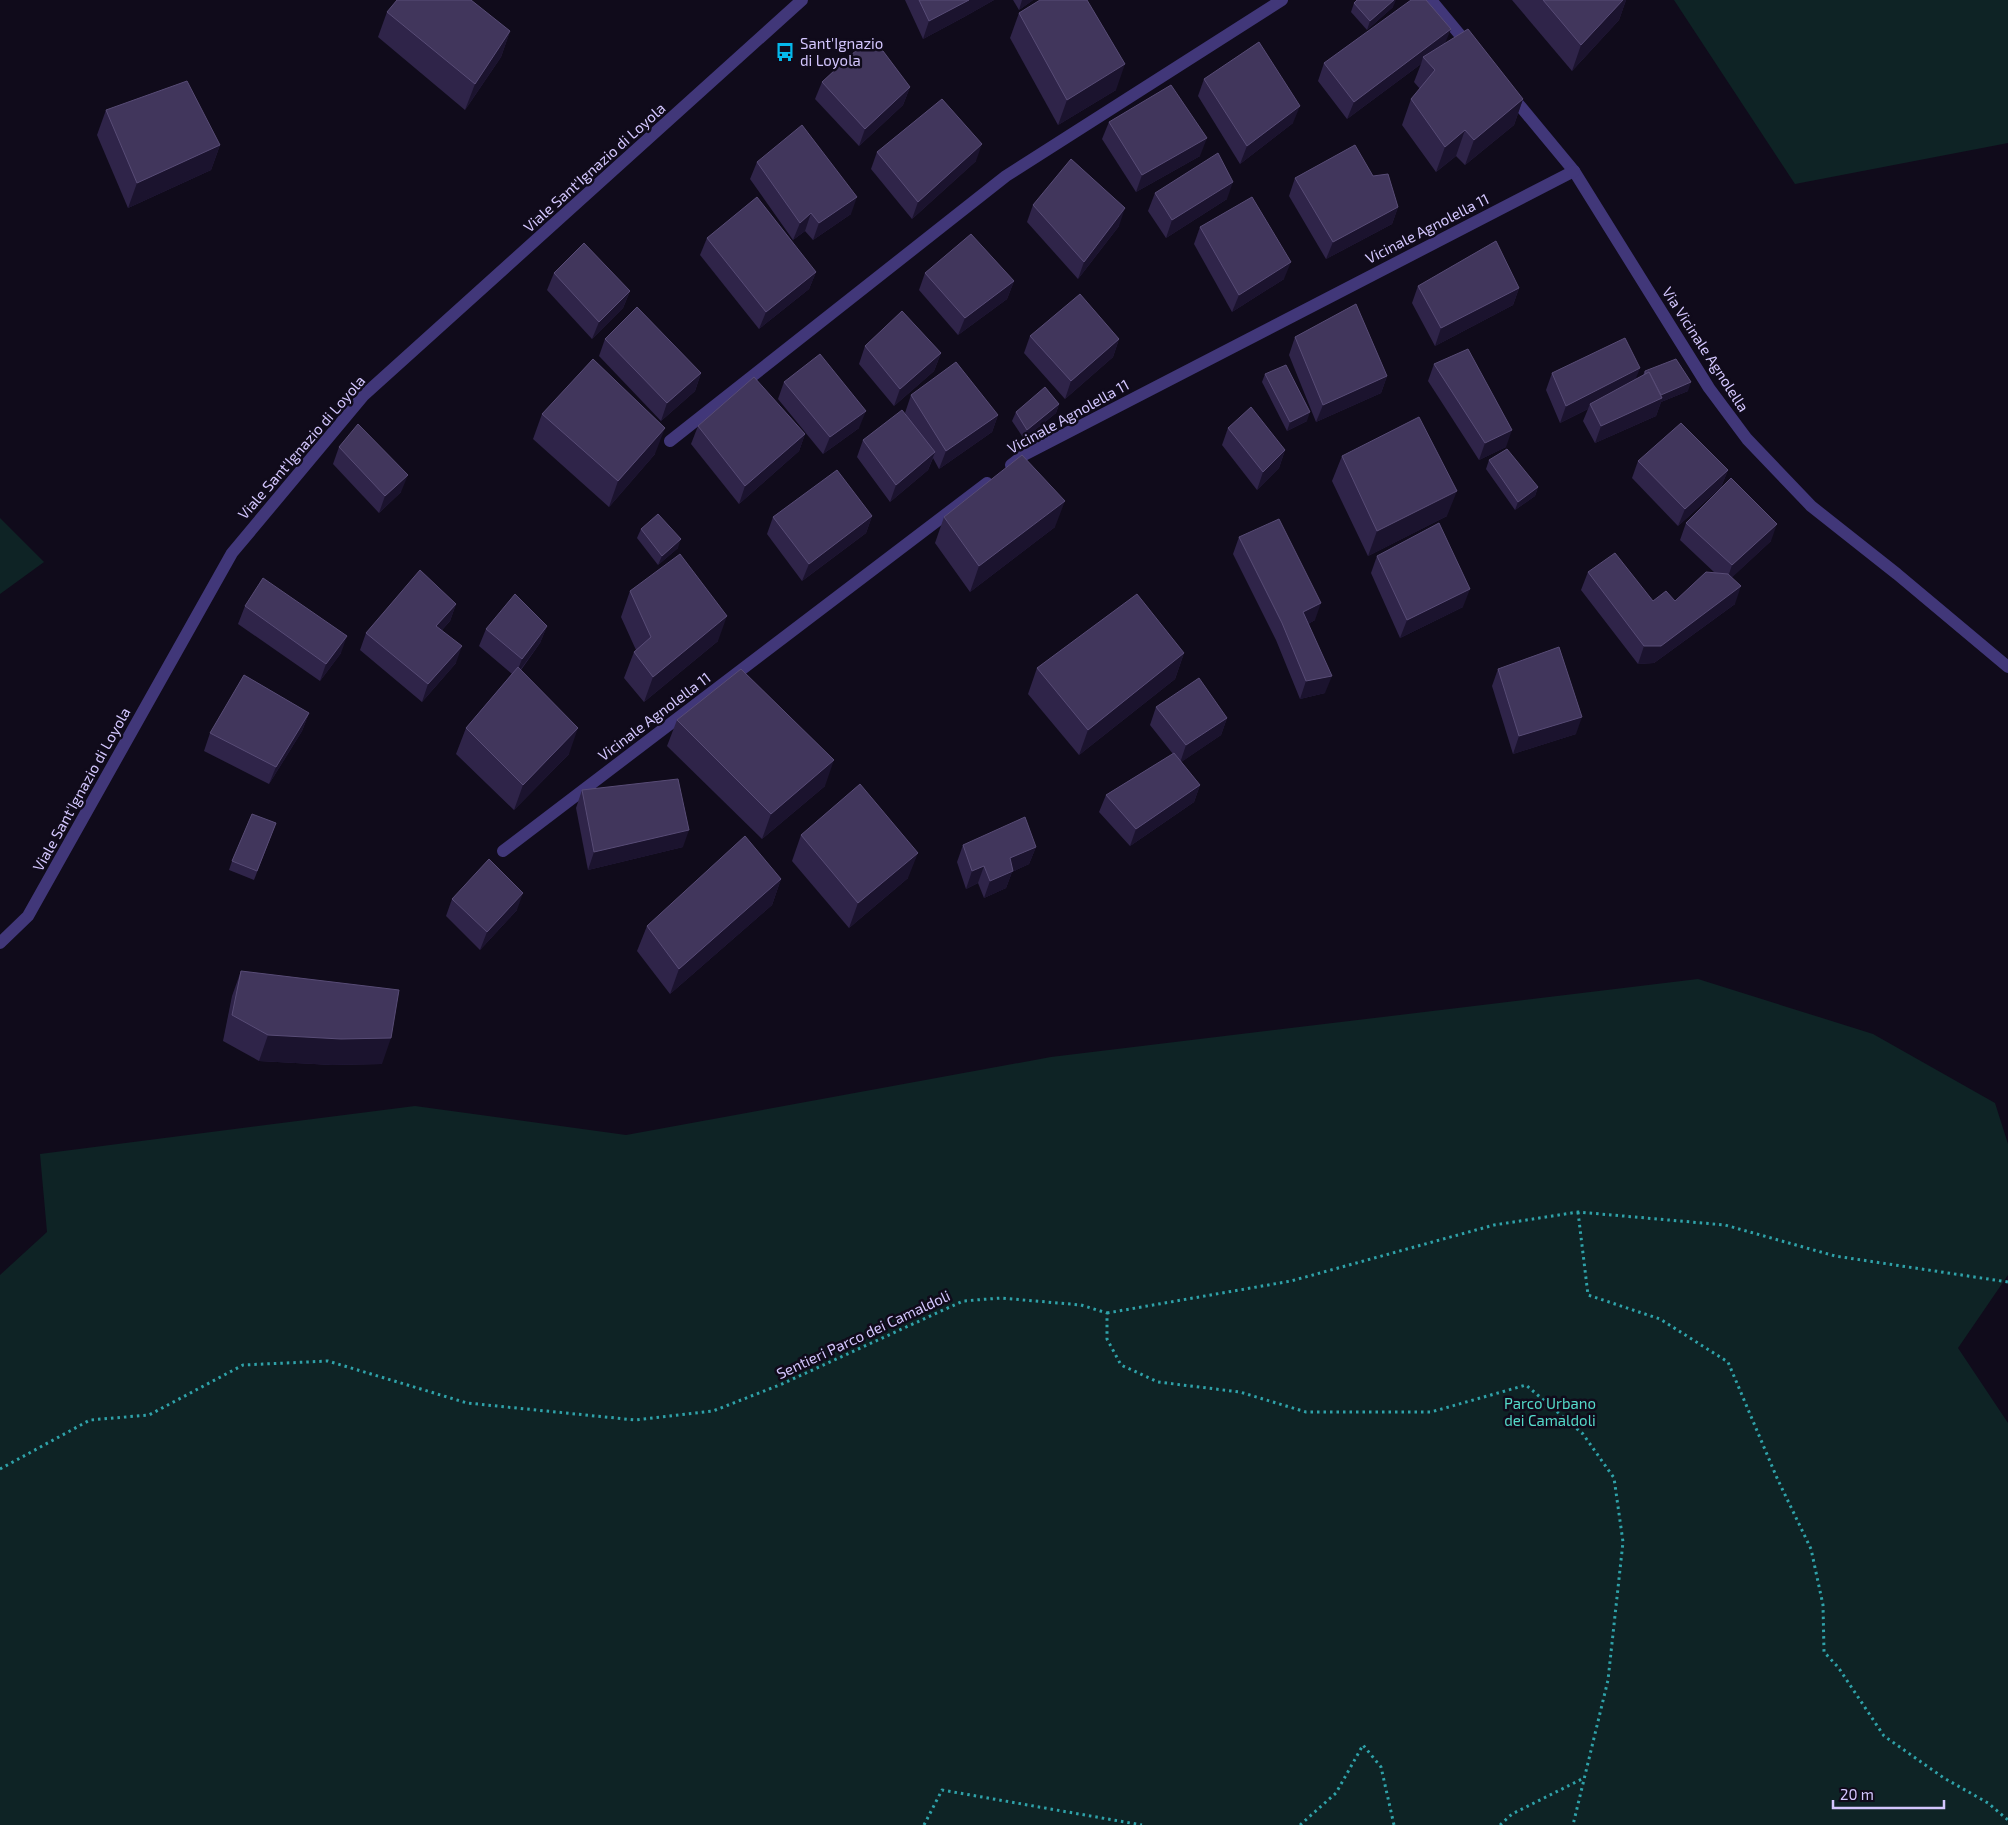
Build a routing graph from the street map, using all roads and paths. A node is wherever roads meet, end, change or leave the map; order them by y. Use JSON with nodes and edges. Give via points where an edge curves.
{"nodes":[{"id":1,"x":802,"y":0,"type":"edge"},
{"id":2,"x":1282,"y":0,"type":"edge"},
{"id":3,"x":1431,"y":0,"type":"edge"},
{"id":4,"x":1481,"y":59,"type":"edge"},
{"id":5,"x":1506,"y":89,"type":"edge"},
{"id":6,"x":1574,"y":171,"type":"junction"},
{"id":7,"x":670,"y":442,"type":"dead end"},
{"id":8,"x":2008,"y":667,"type":"edge"},
{"id":9,"x":503,"y":851,"type":"dead end"},
{"id":10,"x":0,"y":943,"type":"edge"},
{"id":11,"x":1578,"y":1212,"type":"junction"},
{"id":12,"x":2008,"y":1282,"type":"edge"},
{"id":13,"x":1107,"y":1313,"type":"junction"},
{"id":14,"x":0,"y":1469,"type":"edge"},
{"id":15,"x":1584,"y":1778,"type":"junction"},
{"id":16,"x":2008,"y":1820,"type":"edge"},
{"id":17,"x":924,"y":1825,"type":"edge"},
{"id":18,"x":1142,"y":1825,"type":"edge"},
{"id":19,"x":1300,"y":1825,"type":"edge"},
{"id":20,"x":1394,"y":1825,"type":"edge"},
{"id":21,"x":1500,"y":1825,"type":"edge"},
{"id":22,"x":1573,"y":1825,"type":"edge"}],
"edges":[{"from":1,"to":10,"type":"street","name":"Viale Sant'Ignazio di Loyola","via":[[358,403],[232,553],[28,916]]},
{"from":2,"to":7,"type":"street","via":[[1006,176]]},
{"from":3,"to":4,"type":"street"},
{"from":5,"to":6,"type":"street","name":"Via Vicinale Agnolella"},
{"from":6,"to":8,"type":"street","name":"Via Vicinale Agnolella","via":[[1709,388],[1748,439],[1811,506]]},
{"from":6,"to":9,"type":"street","name":"Vicinale Agnolella 11","via":[[1024,455]]},
{"from":11,"to":12,"type":"path","via":[[1725,1225],[1835,1256]]},
{"from":11,"to":13,"type":"path","via":[[1494,1225],[1290,1281]]},
{"from":11,"to":16,"type":"path","via":[[1588,1295],[1660,1319],[1728,1362],[1811,1549],[1823,1605],[1824,1652],[1838,1667],[1884,1736],[1944,1778],[1988,1803]]},
{"from":13,"to":14,"type":"path","name":"Sentieri Parco dei Camaldoli","via":[[1081,1305],[1001,1298],[963,1301],[713,1412],[634,1420],[467,1403],[328,1361],[243,1365],[149,1415],[90,1420]]},
{"from":13,"to":15,"type":"path","via":[[1107,1340],[1121,1365],[1158,1382],[1240,1392],[1306,1412],[1431,1412],[1526,1385],[1583,1434],[1614,1478],[1623,1542],[1608,1680]]},
{"from":15,"to":21,"type":"path","via":[[1512,1814]]},
{"from":15,"to":22,"type":"path"},
{"from":17,"to":18,"type":"path","via":[[942,1790]]},
{"from":19,"to":20,"type":"path","via":[[1336,1793],[1364,1745],[1381,1767]]}]}
